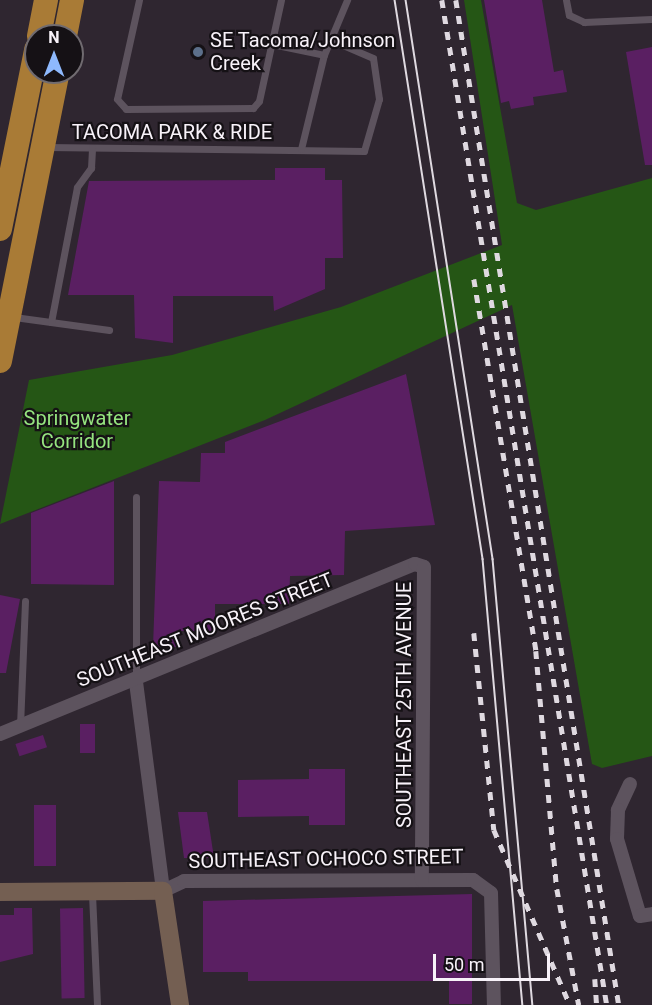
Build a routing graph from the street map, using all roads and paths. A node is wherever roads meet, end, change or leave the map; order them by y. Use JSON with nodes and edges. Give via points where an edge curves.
{"nodes":[{"id":1,"x":46,"y":0,"type":"edge"},
{"id":2,"x":72,"y":0,"type":"edge"},
{"id":3,"x":138,"y":0,"type":"edge"},
{"id":4,"x":281,"y":0,"type":"edge"},
{"id":5,"x":347,"y":0,"type":"edge"},
{"id":6,"x":566,"y":0,"type":"edge"},
{"id":7,"x":652,"y":19,"type":"edge"},
{"id":8,"x":41,"y":24,"type":"edge"},
{"id":9,"x":67,"y":24,"type":"edge"},
{"id":10,"x":331,"y":40,"type":"junction"},
{"id":11,"x":272,"y":44,"type":"junction"},
{"id":12,"x":324,"y":55,"type":"junction"},
{"id":13,"x":29,"y":84,"type":"edge"},
{"id":14,"x":56,"y":84,"type":"edge"},
{"id":15,"x":43,"y":147,"type":"junction"},
{"id":16,"x":92,"y":148,"type":"junction"},
{"id":17,"x":301,"y":149,"type":"junction"},
{"id":18,"x":0,"y":229,"type":"edge"},
{"id":19,"x":9,"y":316,"type":"junction"},
{"id":20,"x":51,"y":322,"type":"junction"},
{"id":21,"x":109,"y":330,"type":"dead end"},
{"id":22,"x":0,"y":361,"type":"edge"},
{"id":23,"x":136,"y":497,"type":"dead end"},
{"id":24,"x":424,"y":567,"type":"joint"},
{"id":25,"x":25,"y":600,"type":"dead end"},
{"id":26,"x":136,"y":682,"type":"junction"},
{"id":27,"x":20,"y":726,"type":"junction"},
{"id":28,"x":0,"y":734,"type":"edge"},
{"id":29,"x":630,"y":784,"type":"dead end"},
{"id":30,"x":422,"y":880,"type":"junction"},
{"id":31,"x":92,"y":891,"type":"junction"},
{"id":32,"x":164,"y":891,"type":"junction"},
{"id":33,"x":0,"y":892,"type":"edge"},
{"id":34,"x":646,"y":915,"type":"edge"},
{"id":35,"x":97,"y":1005,"type":"edge"},
{"id":36,"x":180,"y":1005,"type":"edge"},
{"id":37,"x":494,"y":1005,"type":"edge"}],
"edges":[{"from":1,"to":8,"type":"highway"},
{"from":2,"to":9,"type":"highway"},
{"from":3,"to":11,"type":"lane","via":[[117,99],[126,109],[253,108],[259,102]]},
{"from":4,"to":11,"type":"lane"},
{"from":5,"to":10,"type":"lane"},
{"from":6,"to":7,"type":"lane","via":[[569,15],[584,22]]},
{"from":10,"to":12,"type":"lane"},
{"from":10,"to":17,"type":"lane","name":"TACOMA PARK & RIDE","via":[[373,58],[379,99],[364,151]]},
{"from":11,"to":12,"type":"lane"},
{"from":12,"to":17,"type":"lane"},
{"from":13,"to":18,"type":"highway"},
{"from":14,"to":15,"type":"highway"},
{"from":15,"to":16,"type":"lane","name":"TACOMA PARK & RIDE"},
{"from":15,"to":19,"type":"highway"},
{"from":16,"to":17,"type":"lane","name":"TACOMA PARK & RIDE"},
{"from":16,"to":20,"type":"lane","via":[[91,168],[77,186]]},
{"from":19,"to":20,"type":"lane"},
{"from":19,"to":22,"type":"highway"},
{"from":20,"to":21,"type":"lane"},
{"from":23,"to":26,"type":"lane"},
{"from":24,"to":26,"type":"street","name":"SOUTHEAST MOORES STREET","via":[[415,564]]},
{"from":24,"to":30,"type":"street","name":"SOUTHEAST 25TH AVENUE"},
{"from":25,"to":27,"type":"lane"},
{"from":26,"to":27,"type":"street","name":"SOUTHEAST MOORES STREET"},
{"from":26,"to":32,"type":"street"},
{"from":27,"to":28,"type":"street","name":"SOUTHEAST MOORES STREET"},
{"from":29,"to":34,"type":"street","via":[[618,810],[617,839]]},
{"from":30,"to":32,"type":"street","name":"SOUTHEAST OCHOCO STREET","via":[[184,881]]},
{"from":30,"to":37,"type":"street","name":"SOUTHEAST OCHOCO STREET","via":[[473,880],[491,893]]},
{"from":31,"to":32,"type":"street","name":"SOUTHEAST OCHOCO STREET"},
{"from":31,"to":33,"type":"street","name":"SOUTHEAST OCHOCO STREET"},
{"from":31,"to":35,"type":"lane"},
{"from":32,"to":36,"type":"street"}]}
